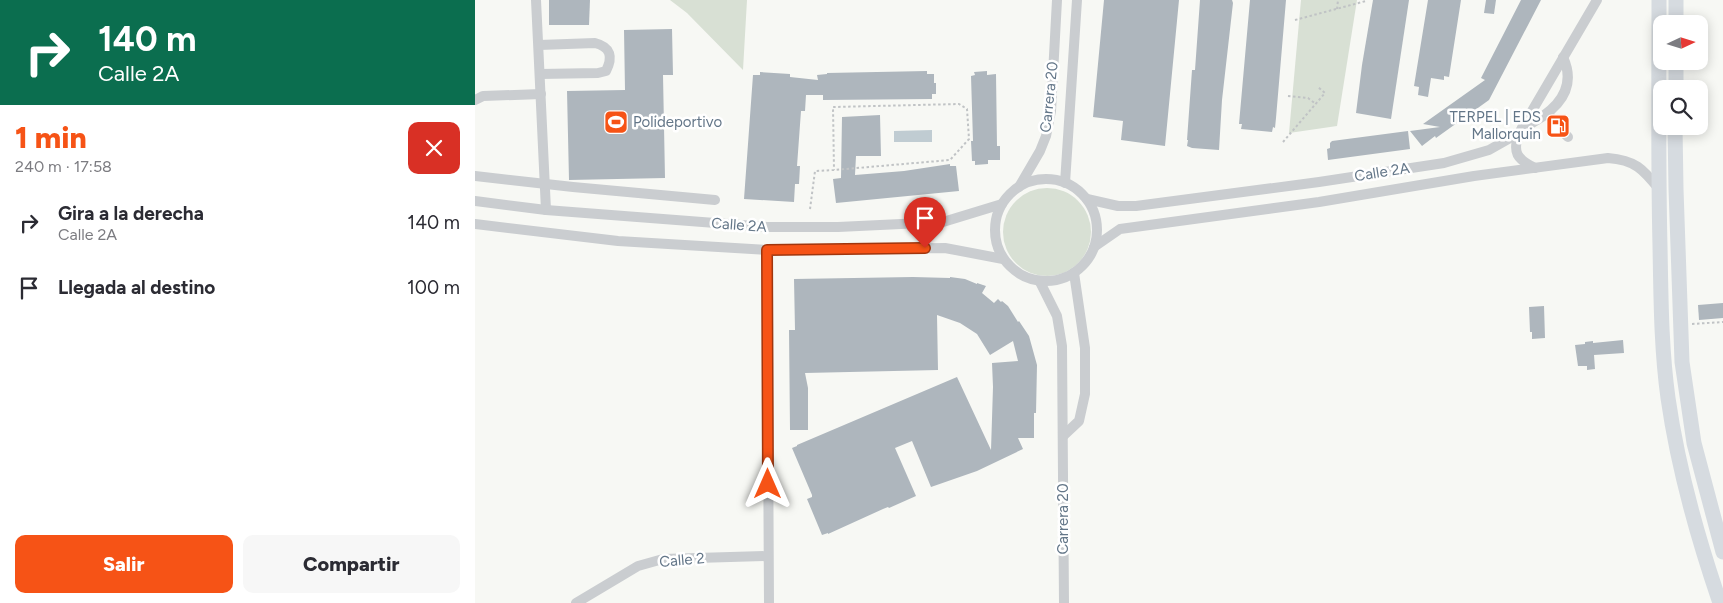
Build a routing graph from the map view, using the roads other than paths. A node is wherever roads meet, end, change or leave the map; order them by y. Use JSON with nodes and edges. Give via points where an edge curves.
{"nodes":[{"id":1,"x":536,"y":0,"type":"edge"},
{"id":2,"x":1057,"y":0,"type":"edge"},
{"id":3,"x":1077,"y":0,"type":"edge"},
{"id":4,"x":1597,"y":0,"type":"edge"},
{"id":5,"x":1659,"y":0,"type":"edge"},
{"id":6,"x":1676,"y":0,"type":"edge"},
{"id":7,"x":1676,"y":15,"type":"edge"},
{"id":8,"x":539,"y":45,"type":"junction"},
{"id":9,"x":1563,"y":57,"type":"junction"},
{"id":10,"x":540,"y":74,"type":"junction"},
{"id":11,"x":541,"y":94,"type":"junction"},
{"id":12,"x":475,"y":100,"type":"edge"},
{"id":13,"x":1521,"y":130,"type":"junction"},
{"id":14,"x":1675,"y":135,"type":"edge"},
{"id":15,"x":1536,"y":168,"type":"junction"},
{"id":16,"x":475,"y":176,"type":"edge"},
{"id":17,"x":1319,"y":182,"type":"junction"},
{"id":18,"x":1065,"y":183,"type":"junction"},
{"id":19,"x":545,"y":184,"type":"junction"},
{"id":20,"x":1304,"y":184,"type":"junction"},
{"id":21,"x":1019,"y":187,"type":"junction"},
{"id":22,"x":1659,"y":189,"type":"junction"},
{"id":23,"x":1087,"y":199,"type":"junction"},
{"id":24,"x":715,"y":200,"type":"dead end"},
{"id":25,"x":475,"y":202,"type":"edge"},
{"id":26,"x":1319,"y":202,"type":"junction"},
{"id":27,"x":1002,"y":204,"type":"junction"},
{"id":28,"x":1304,"y":204,"type":"junction"},
{"id":29,"x":546,"y":210,"type":"junction"},
{"id":30,"x":475,"y":224,"type":"edge"},
{"id":31,"x":1094,"y":247,"type":"junction"},
{"id":32,"x":767,"y":250,"type":"junction"},
{"id":33,"x":1003,"y":259,"type":"junction"},
{"id":34,"x":1074,"y":274,"type":"junction"},
{"id":35,"x":1040,"y":282,"type":"junction"},
{"id":36,"x":1063,"y":436,"type":"junction"},
{"id":37,"x":1723,"y":552,"type":"edge"},
{"id":38,"x":768,"y":556,"type":"junction"},
{"id":39,"x":576,"y":603,"type":"edge"},
{"id":40,"x":769,"y":603,"type":"edge"},
{"id":41,"x":1064,"y":603,"type":"edge"},
{"id":42,"x":1720,"y":603,"type":"edge"}],
"edges":[{"from":1,"to":8,"type":"street"},
{"from":2,"to":21,"type":"street","name":"Carrera 20","via":[[1046,136]]},
{"from":3,"to":18,"type":"street","name":"Carrera 20"},
{"from":4,"to":9,"type":"street"},
{"from":5,"to":22,"type":"highway"},
{"from":6,"to":7,"type":"highway"},
{"from":8,"to":10,"type":"street"},
{"from":8,"to":10,"type":"street","via":[[595,42],[604,45],[609,52],[610,63],[606,71],[598,73]]},
{"from":9,"to":13,"type":"street"},
{"from":9,"to":13,"type":"street","name":"Calle 2A","via":[[1568,68],[1568,81],[1551,118],[1539,120]]},
{"from":10,"to":11,"type":"street"},
{"from":11,"to":12,"type":"street","via":[[483,96]]},
{"from":11,"to":19,"type":"street"},
{"from":13,"to":15,"type":"street","via":[[1515,142],[1518,157]]},
{"from":13,"to":17,"type":"street","name":"Calle 2A","via":[[1489,150],[1444,162]]},
{"from":14,"to":37,"type":"highway","via":[[1682,362],[1694,443]]},
{"from":15,"to":22,"type":"street","name":"Calle 2A","via":[[1622,159],[1645,171]]},
{"from":15,"to":26,"type":"street","name":"Calle 2A"},
{"from":16,"to":19,"type":"street"},
{"from":17,"to":20,"type":"street","name":"Calle 2A"},
{"from":17,"to":26,"type":"street"},
{"from":18,"to":21,"type":"street","via":[[1043,179]]},
{"from":18,"to":23,"type":"street"},
{"from":19,"to":24,"type":"street"},
{"from":19,"to":29,"type":"street"},
{"from":20,"to":23,"type":"street","name":"Calle 2A","via":[[1136,206],[1118,206]]},
{"from":20,"to":28,"type":"street"},
{"from":21,"to":27,"type":"street"},
{"from":22,"to":42,"type":"highway","via":[[1661,330],[1668,396],[1687,496]]},
{"from":23,"to":31,"type":"street","via":[[1095,214],[1097,231]]},
{"from":25,"to":29,"type":"street","name":"Calle 2A"},
{"from":26,"to":28,"type":"street","name":"Calle 2A"},
{"from":27,"to":29,"type":"street","name":"Calle 2A","via":[[943,222],[838,227],[767,227]]},
{"from":27,"to":33,"type":"street","via":[[995,232]]},
{"from":28,"to":31,"type":"street","name":"Calle 2A","via":[[1119,228]]},
{"from":30,"to":32,"type":"street","name":"Calle 2A","via":[[618,241]]},
{"from":31,"to":34,"type":"street"},
{"from":32,"to":33,"type":"street","name":"Calle 2A","via":[[945,248]]},
{"from":32,"to":38,"type":"street"},
{"from":33,"to":35,"type":"street","via":[[1013,270]]},
{"from":34,"to":35,"type":"street","via":[[1058,281]]},
{"from":34,"to":36,"type":"street","via":[[1085,348],[1085,394],[1079,421]]},
{"from":35,"to":36,"type":"street","name":"Carrera 20","via":[[1053,304],[1060,327]]},
{"from":36,"to":41,"type":"street","name":"Carrera 20"},
{"from":38,"to":39,"type":"street","name":"Calle 2","via":[[663,559],[638,566]]},
{"from":38,"to":40,"type":"street"}]}
